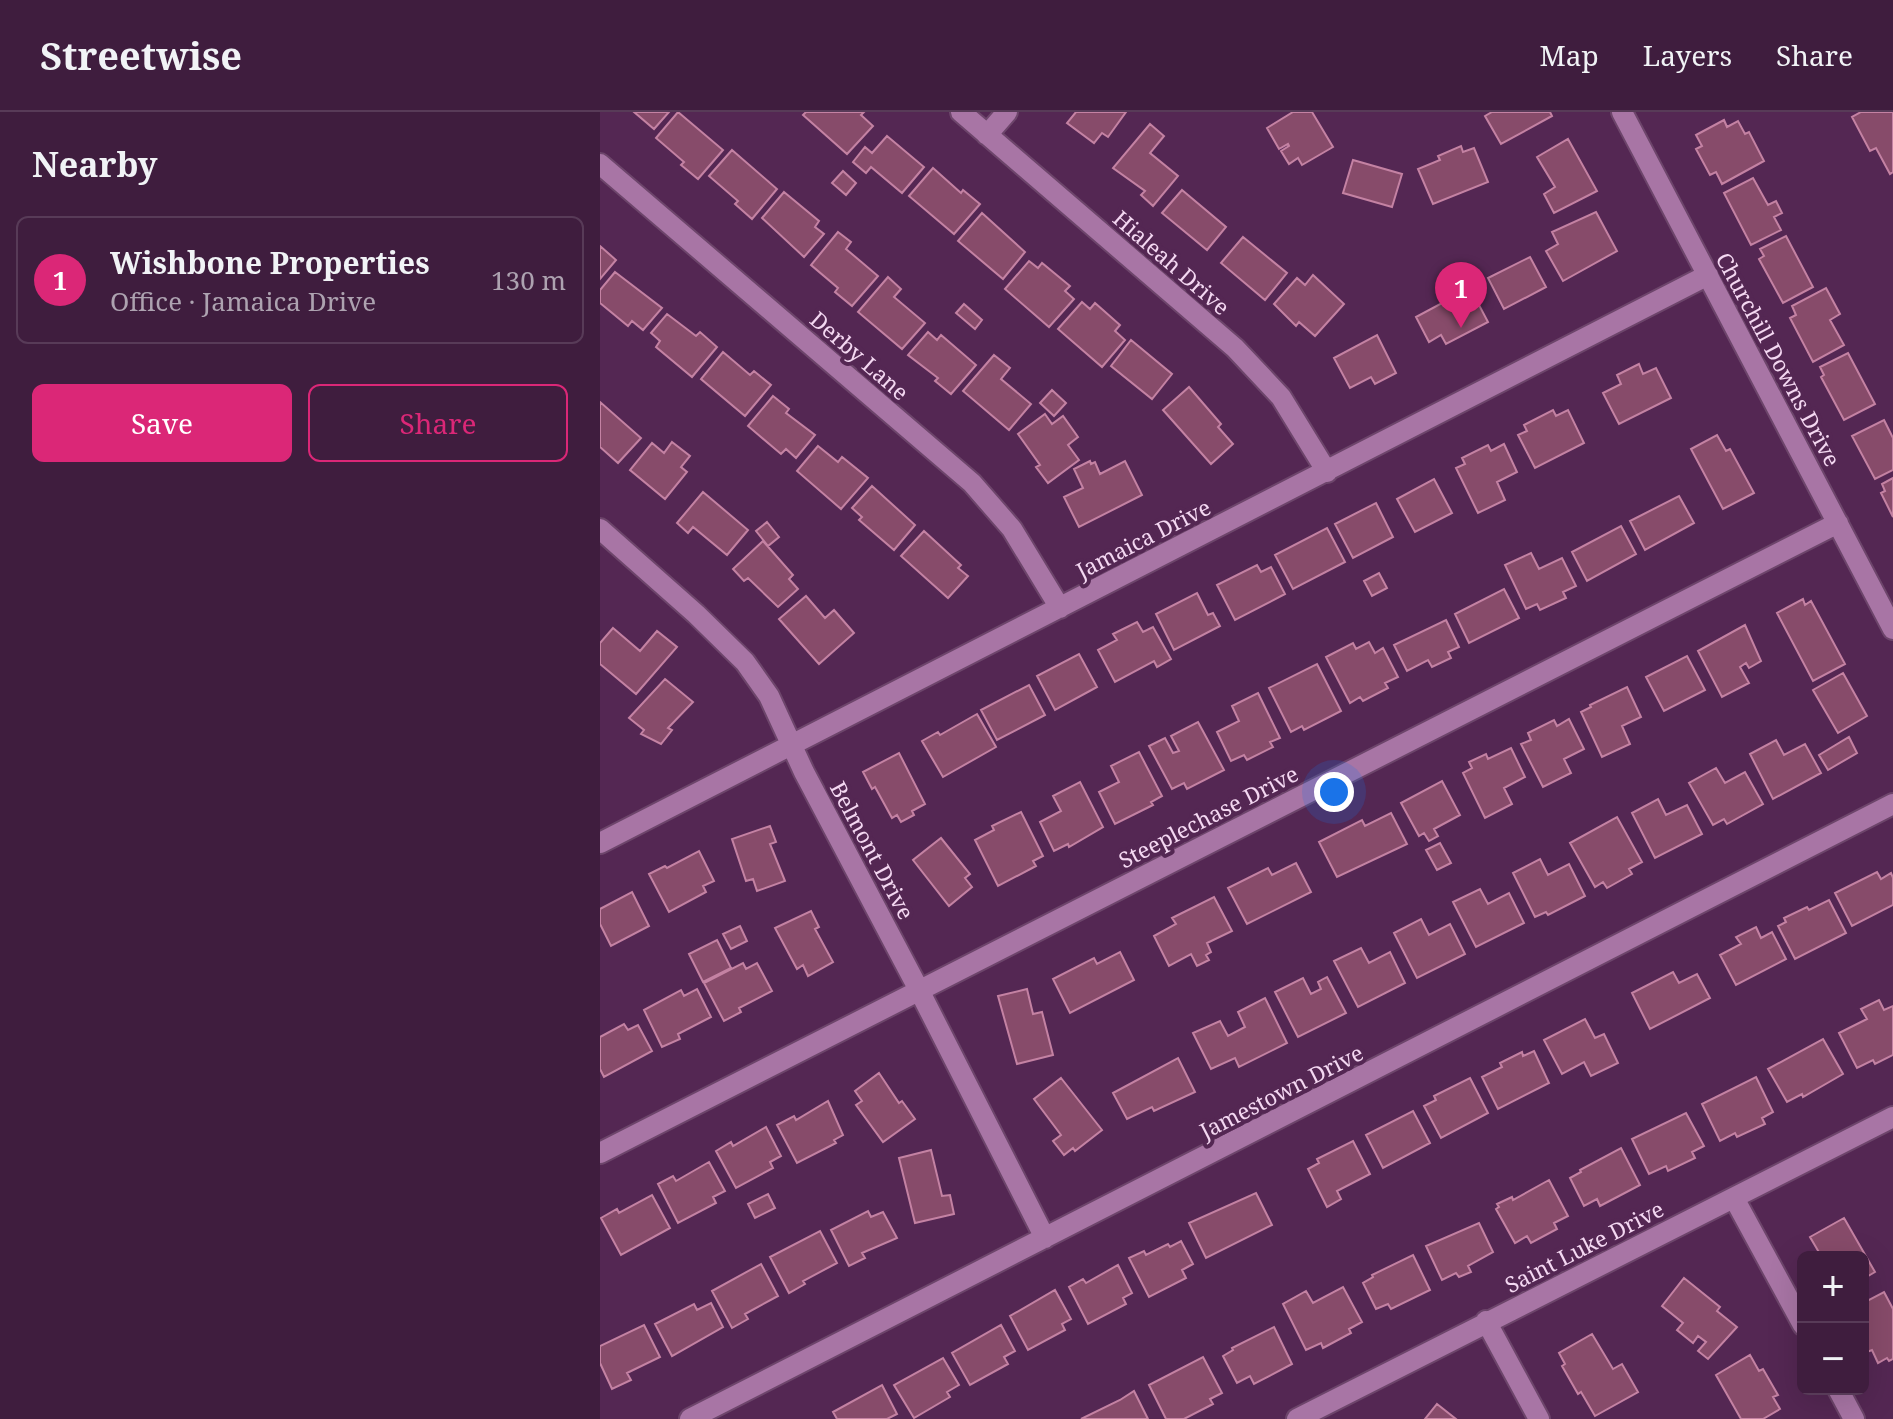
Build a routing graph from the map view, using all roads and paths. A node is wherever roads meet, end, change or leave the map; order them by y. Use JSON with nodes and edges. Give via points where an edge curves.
{"nodes":[{"id":1,"x":961,"y":112,"type":"edge"},
{"id":2,"x":1007,"y":112,"type":"edge"},
{"id":3,"x":1622,"y":112,"type":"edge"},
{"id":4,"x":987,"y":135,"type":"junction"},
{"id":5,"x":600,"y":164,"type":"edge"},
{"id":6,"x":1708,"y":275,"type":"junction"},
{"id":7,"x":1327,"y":472,"type":"junction"},
{"id":8,"x":1838,"y":523,"type":"junction"},
{"id":9,"x":600,"y":529,"type":"edge"},
{"id":10,"x":1060,"y":608,"type":"junction"},
{"id":11,"x":1893,"y":629,"type":"edge"},
{"id":12,"x":792,"y":745,"type":"junction"},
{"id":13,"x":1893,"y":804,"type":"edge"},
{"id":14,"x":600,"y":843,"type":"edge"},
{"id":15,"x":919,"y":990,"type":"junction"},
{"id":16,"x":1893,"y":1117,"type":"edge"},
{"id":17,"x":600,"y":1153,"type":"edge"},
{"id":18,"x":1734,"y":1198,"type":"junction"},
{"id":19,"x":1045,"y":1238,"type":"junction"},
{"id":20,"x":1486,"y":1321,"type":"junction"},
{"id":21,"x":1802,"y":1323,"type":"edge"},
{"id":22,"x":1841,"y":1395,"type":"edge"},
{"id":23,"x":690,"y":1419,"type":"edge"},
{"id":24,"x":1297,"y":1419,"type":"edge"},
{"id":25,"x":1539,"y":1419,"type":"edge"},
{"id":26,"x":1854,"y":1419,"type":"edge"}],
"edges":[{"from":1,"to":4,"type":"street","name":"Hialeah Drive"},
{"from":2,"to":4,"type":"street"},
{"from":3,"to":6,"type":"street","name":"Churchill Downs Drive"},
{"from":4,"to":7,"type":"street","name":"Hialeah Drive","via":[[1235,348],[1281,397]]},
{"from":5,"to":10,"type":"street","name":"Derby Lane","via":[[972,483],[1012,529]]},
{"from":6,"to":7,"type":"street","name":"Jamaica Drive"},
{"from":6,"to":8,"type":"street","name":"Churchill Downs Drive"},
{"from":7,"to":10,"type":"street","name":"Jamaica Drive"},
{"from":8,"to":11,"type":"street","name":"Churchill Downs Drive"},
{"from":8,"to":15,"type":"street","name":"Steeplechase Drive"},
{"from":9,"to":12,"type":"street","name":"Belmont Drive","via":[[745,662],[769,696]]},
{"from":10,"to":12,"type":"street","name":"Jamaica Drive"},
{"from":12,"to":14,"type":"street","name":"Jamaica Drive"},
{"from":12,"to":15,"type":"street","name":"Belmont Drive"},
{"from":13,"to":19,"type":"street","name":"Jamestown Drive"},
{"from":15,"to":17,"type":"street","name":"Steeplechase Drive"},
{"from":15,"to":19,"type":"street","name":"Belmont Drive"},
{"from":16,"to":18,"type":"street","name":"Saint Luke Drive"},
{"from":18,"to":20,"type":"street","name":"Saint Luke Drive"},
{"from":18,"to":21,"type":"street"},
{"from":19,"to":23,"type":"street","name":"Jamestown Drive"},
{"from":20,"to":24,"type":"street","name":"Saint Luke Drive"},
{"from":20,"to":25,"type":"street"},
{"from":22,"to":26,"type":"street"}]}
